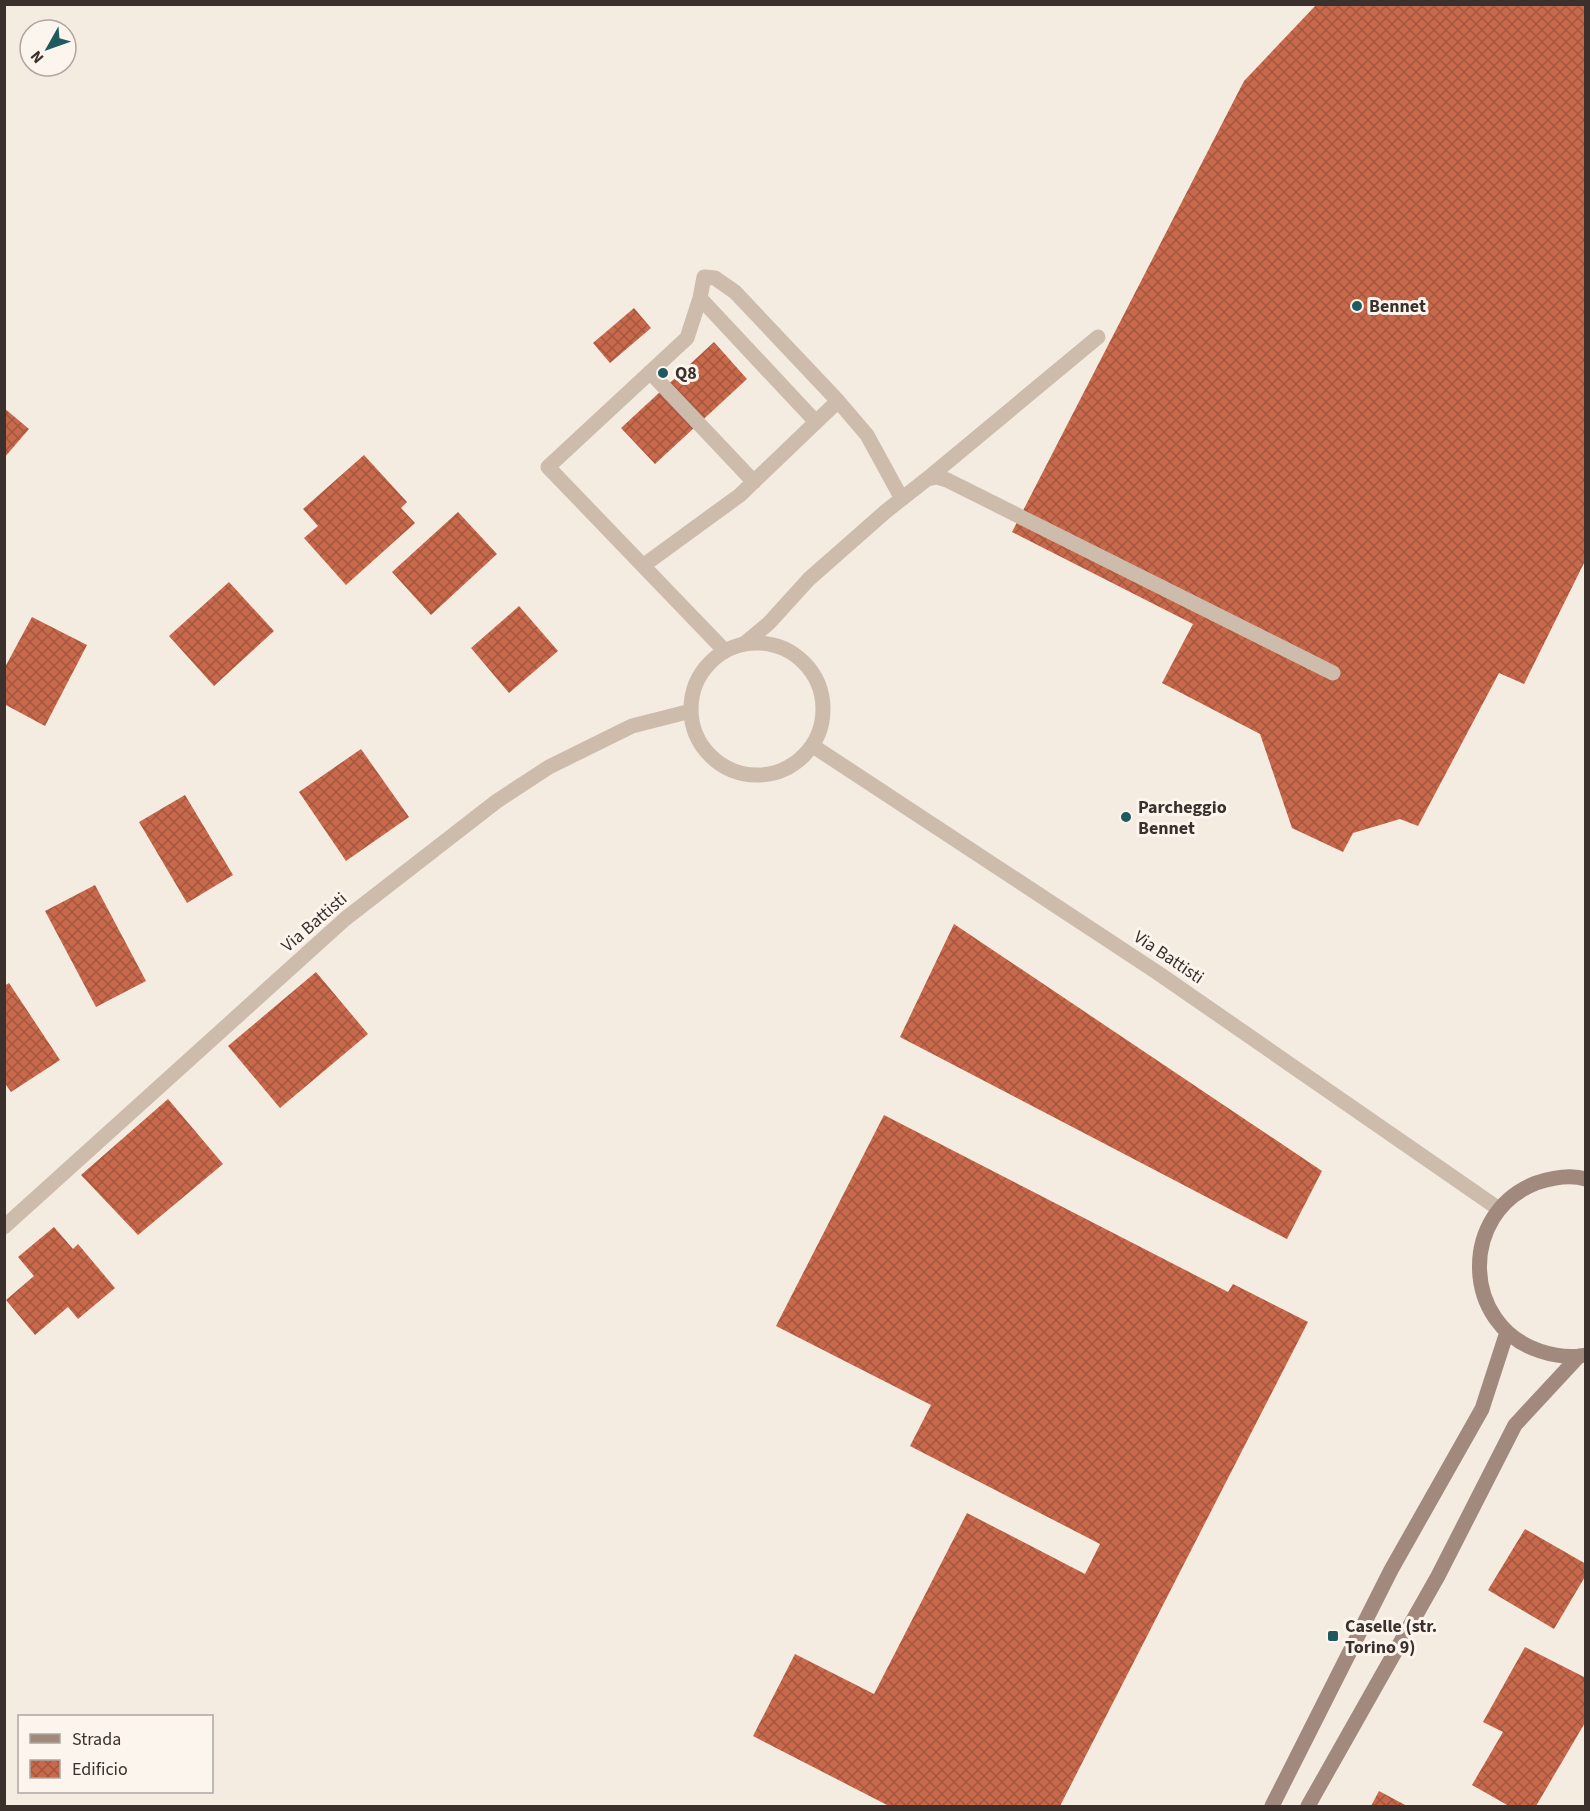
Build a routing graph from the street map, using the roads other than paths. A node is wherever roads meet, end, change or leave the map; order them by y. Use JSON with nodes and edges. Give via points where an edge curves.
{"nodes":[{"id":1,"x":700,"y":298,"type":"junction"},
{"id":2,"x":1098,"y":338,"type":"dead end"},
{"id":3,"x":650,"y":372,"type":"junction"},
{"id":4,"x":838,"y":401,"type":"junction"},
{"id":5,"x":816,"y":422,"type":"junction"},
{"id":6,"x":927,"y":479,"type":"junction"},
{"id":7,"x":754,"y":482,"type":"junction"},
{"id":8,"x":903,"y":499,"type":"junction"},
{"id":9,"x":644,"y":565,"type":"junction"},
{"id":10,"x":744,"y":644,"type":"junction"},
{"id":11,"x":725,"y":651,"type":"junction"},
{"id":12,"x":1333,"y":673,"type":"dead end"},
{"id":13,"x":691,"y":711,"type":"junction"},
{"id":14,"x":813,"y":746,"type":"junction"},
{"id":15,"x":1584,"y":1175,"type":"edge"},
{"id":16,"x":1499,"y":1209,"type":"junction"},
{"id":17,"x":4,"y":1227,"type":"edge"},
{"id":18,"x":1507,"y":1332,"type":"junction"},
{"id":19,"x":1582,"y":1355,"type":"edge"},
{"id":20,"x":1272,"y":1806,"type":"edge"},
{"id":21,"x":1308,"y":1806,"type":"edge"}],
"edges":[{"from":1,"to":3,"type":"street","via":[[687,338]]},
{"from":1,"to":4,"type":"street","via":[[704,277],[715,278],[735,292]]},
{"from":1,"to":5,"type":"street"},
{"from":2,"to":6,"type":"street"},
{"from":3,"to":7,"type":"street"},
{"from":3,"to":9,"type":"street","via":[[548,467]]},
{"from":4,"to":5,"type":"street"},
{"from":4,"to":8,"type":"street","via":[[867,435]]},
{"from":5,"to":7,"type":"street"},
{"from":6,"to":8,"type":"street"},
{"from":6,"to":12,"type":"street","via":[[947,480]]},
{"from":7,"to":9,"type":"street"},
{"from":8,"to":10,"type":"street","via":[[809,579]]},
{"from":9,"to":11,"type":"street"},
{"from":10,"to":11,"type":"street"},
{"from":10,"to":14,"type":"street","via":[[779,647],[808,668],[819,686],[824,706]]},
{"from":11,"to":13,"type":"street","via":[[700,676]]},
{"from":13,"to":14,"type":"street","via":[[702,746],[730,770],[748,775],[785,770]]},
{"from":13,"to":17,"type":"street","name":"Via Battisti","via":[[632,726],[549,767],[497,801],[345,919]]},
{"from":14,"to":16,"type":"street","name":"Via Battisti","via":[[1158,973]]},
{"from":15,"to":16,"type":"main road","via":[[1551,1178],[1522,1189]]},
{"from":16,"to":18,"type":"main road","via":[[1485,1232],[1479,1258],[1480,1285],[1490,1311]]},
{"from":18,"to":19,"type":"main road","via":[[1528,1347],[1553,1355]]},
{"from":18,"to":20,"type":"main road","via":[[1482,1409],[1391,1570]]},
{"from":19,"to":21,"type":"main road","via":[[1515,1425],[1438,1576]]}]}
